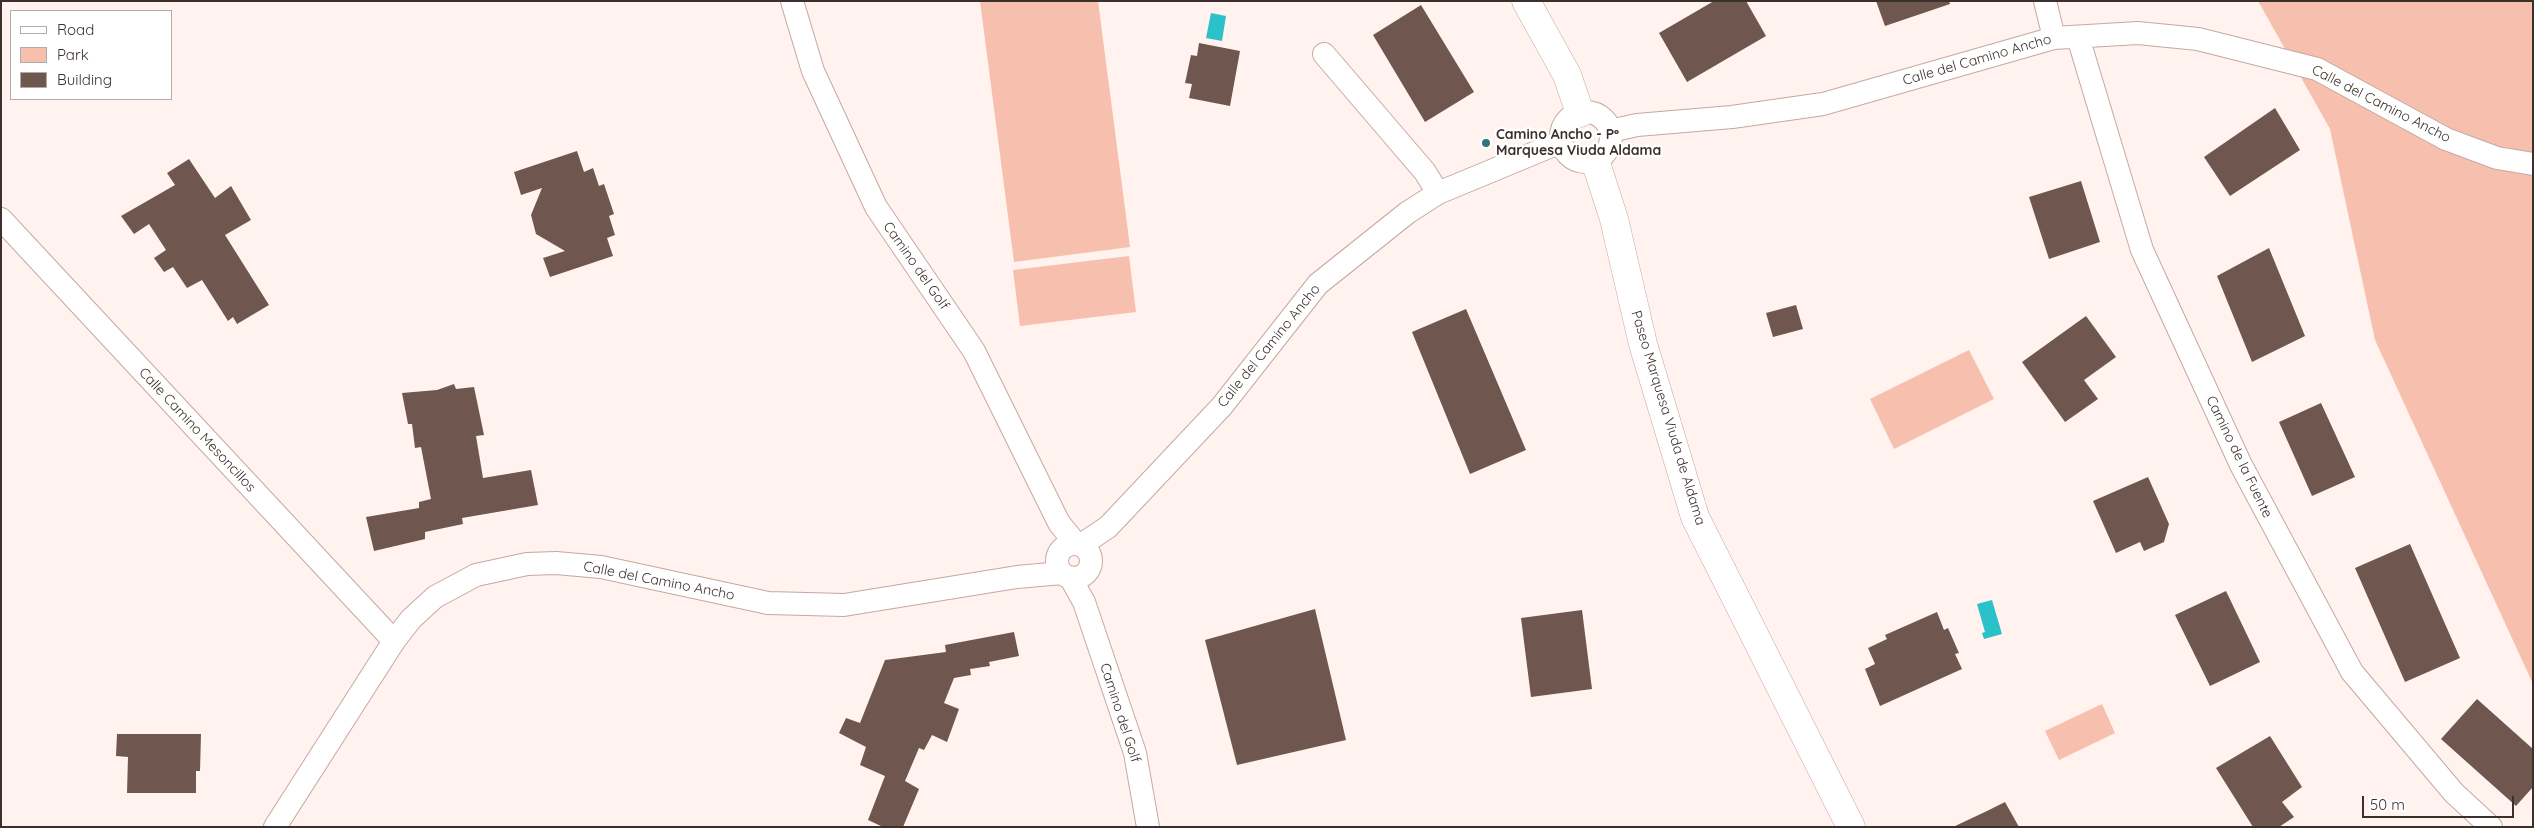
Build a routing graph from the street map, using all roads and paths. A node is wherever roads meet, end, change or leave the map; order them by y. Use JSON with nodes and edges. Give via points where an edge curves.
{"nodes":[{"id":1,"x":792,"y":1,"type":"edge"},
{"id":2,"x":1526,"y":1,"type":"edge"},
{"id":3,"x":2045,"y":1,"type":"edge"},
{"id":4,"x":2078,"y":37,"type":"junction"},
{"id":5,"x":2054,"y":38,"type":"junction"},
{"id":6,"x":1324,"y":54,"type":"dead end"},
{"id":7,"x":1580,"y":113,"type":"junction"},
{"id":8,"x":1610,"y":130,"type":"junction"},
{"id":9,"x":1561,"y":142,"type":"junction"},
{"id":10,"x":1595,"y":160,"type":"junction"},
{"id":11,"x":2533,"y":164,"type":"edge"},
{"id":12,"x":1438,"y":193,"type":"junction"},
{"id":13,"x":1,"y":219,"type":"edge"},
{"id":14,"x":1073,"y":560,"type":"junction"},
{"id":15,"x":394,"y":641,"type":"junction"},
{"id":16,"x":275,"y":827,"type":"edge"},
{"id":17,"x":1148,"y":827,"type":"edge"},
{"id":18,"x":1851,"y":827,"type":"edge"},
{"id":19,"x":2491,"y":827,"type":"edge"}],
"edges":[{"from":1,"to":14,"type":"street","name":"Camino del Golf","via":[[813,71],[876,207],[974,350],[1059,523]]},
{"from":2,"to":7,"type":"street","via":[[1567,74]]},
{"from":3,"to":5,"type":"street"},
{"from":4,"to":5,"type":"street","name":"Calle del Camino Ancho"},
{"from":4,"to":11,"type":"street","name":"Calle del Camino Ancho","via":[[2138,33],[2198,39],[2317,69],[2446,139],[2497,158]]},
{"from":4,"to":19,"type":"street","name":"Camino de la Fuente","via":[[2142,250],[2241,466],[2352,672],[2454,793]]},
{"from":5,"to":8,"type":"street","name":"Calle del Camino Ancho","via":[[1824,104]]},
{"from":6,"to":12,"type":"street","via":[[1425,172]]},
{"from":7,"to":8,"type":"street","via":[[1588,112],[1602,118]]},
{"from":7,"to":9,"type":"street","via":[[1565,124]]},
{"from":8,"to":10,"type":"street","via":[[1608,148]]},
{"from":9,"to":10,"type":"street","via":[[1564,150],[1578,161]]},
{"from":9,"to":12,"type":"street","name":"Calle del Camino Ancho"},
{"from":10,"to":18,"type":"street","name":"Paseo Marquesa Viuda de Aldama","via":[[1614,219],[1643,344],[1695,517]]},
{"from":12,"to":14,"type":"street","name":"Calle del Camino Ancho","via":[[1318,284],[1222,406]]},
{"from":13,"to":15,"type":"street","name":"Calle Camino Mesoncillos"},
{"from":14,"to":15,"type":"street","name":"Calle del Camino Ancho","via":[[1017,577],[835,605],[768,603],[601,567],[527,564],[476,575],[435,597],[411,619]]},
{"from":14,"to":17,"type":"street","name":"Camino del Golf","via":[[1135,753]]},
{"from":15,"to":16,"type":"street","name":"Calle del Camino Ancho"}]}
